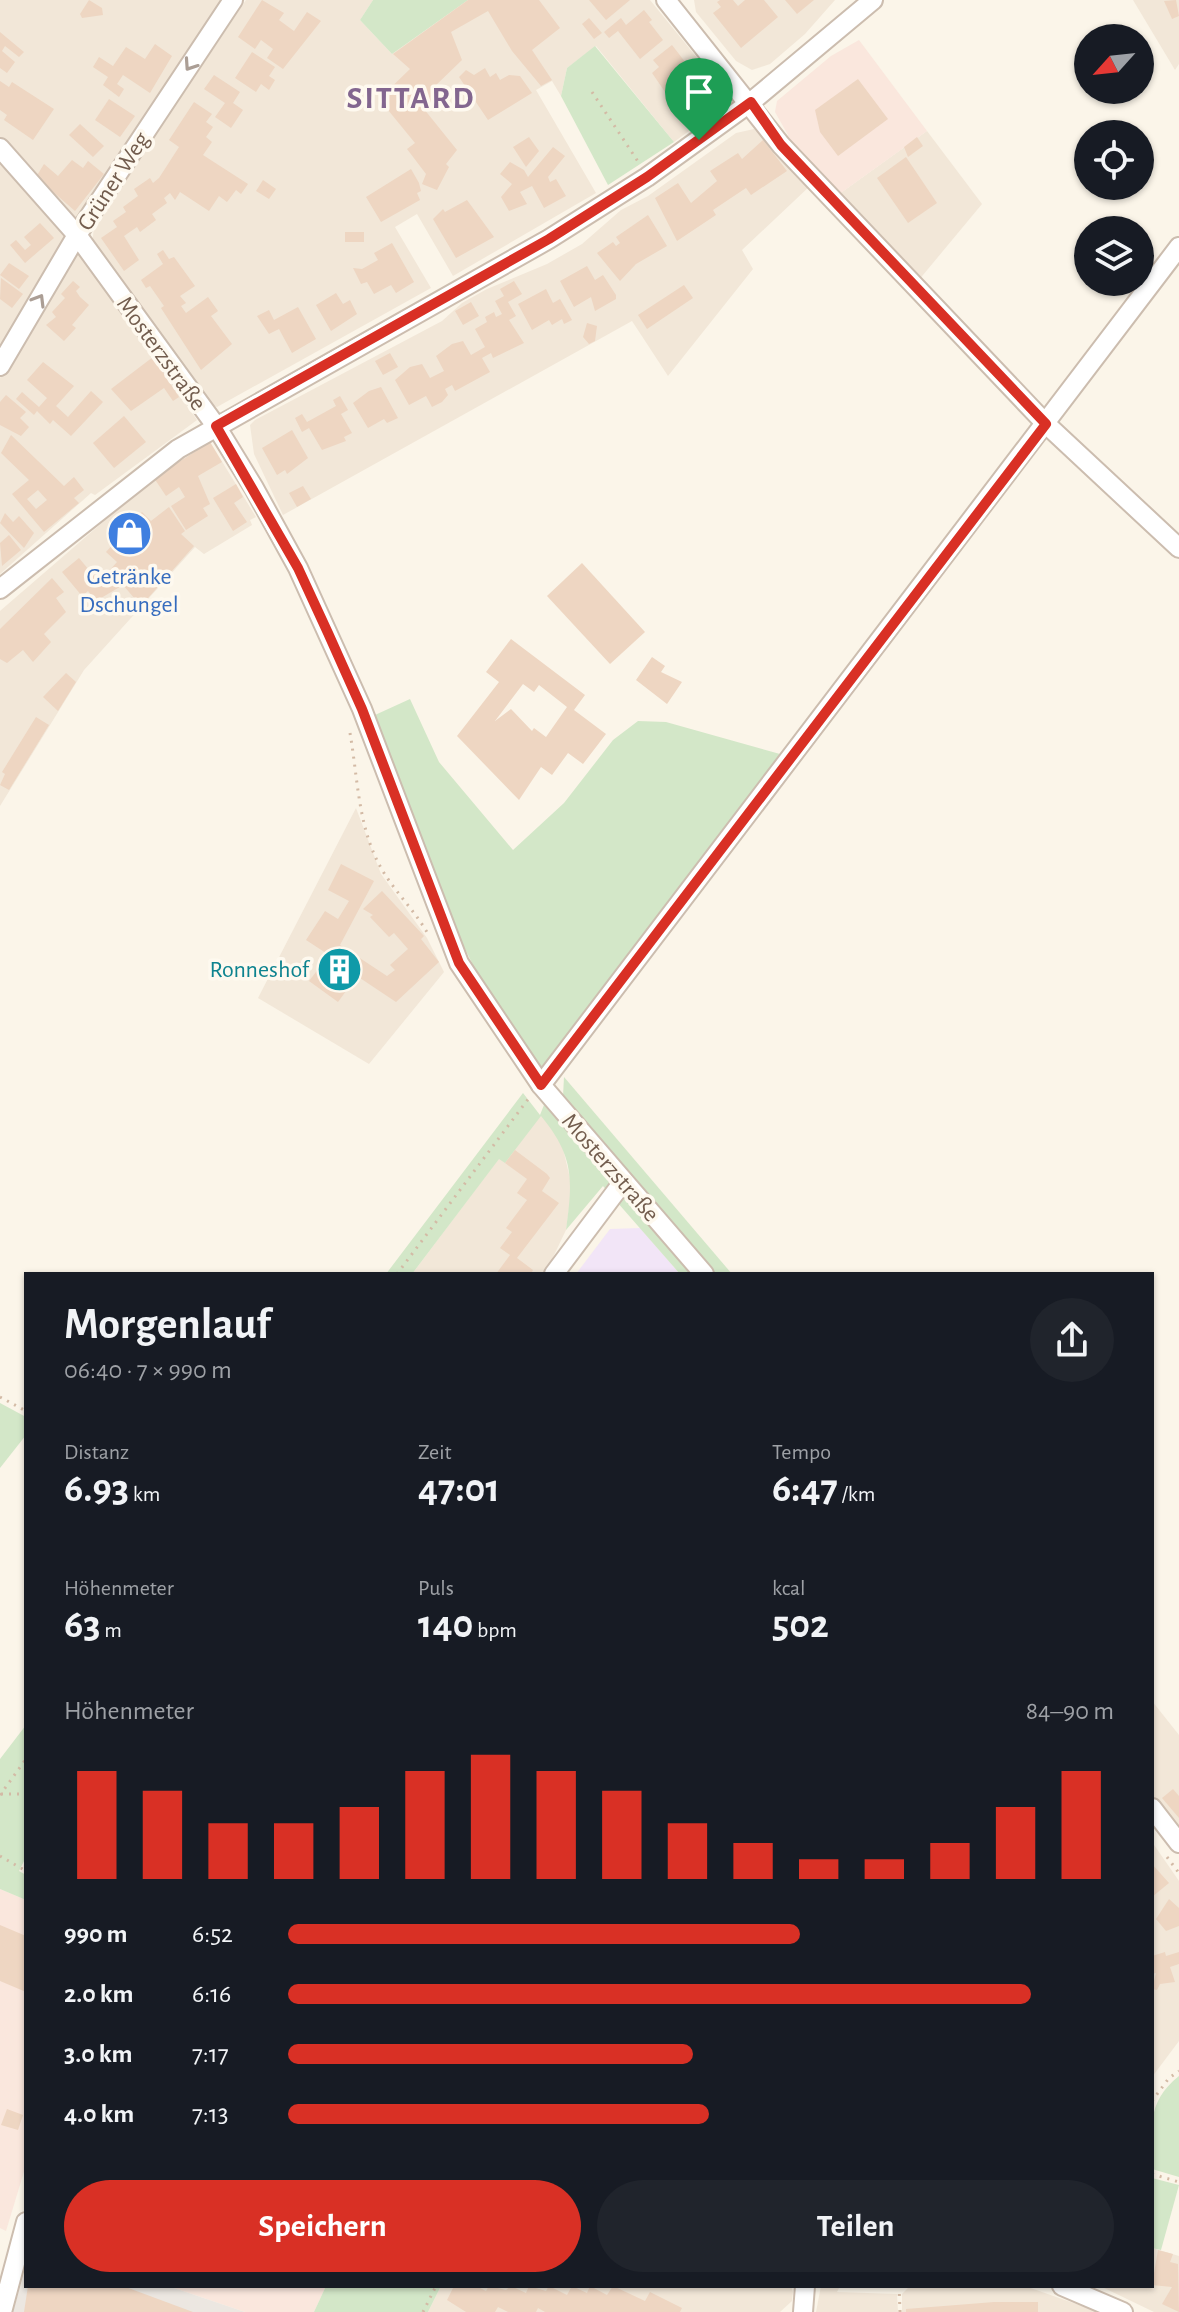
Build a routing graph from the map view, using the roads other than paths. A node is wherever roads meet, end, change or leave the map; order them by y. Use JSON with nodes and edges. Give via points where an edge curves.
{"nodes":[{"id":1,"x":233,"y":0,"type":"edge"},
{"id":2,"x":873,"y":0,"type":"edge"},
{"id":3,"x":670,"y":2,"type":"edge"},
{"id":4,"x":751,"y":102,"type":"junction"},
{"id":5,"x":0,"y":148,"type":"edge"},
{"id":6,"x":77,"y":235,"type":"junction"},
{"id":7,"x":1179,"y":247,"type":"edge"},
{"id":8,"x":0,"y":366,"type":"edge"},
{"id":9,"x":1046,"y":424,"type":"junction"},
{"id":10,"x":216,"y":426,"type":"junction"},
{"id":11,"x":1179,"y":548,"type":"edge"},
{"id":12,"x":0,"y":589,"type":"edge"},
{"id":13,"x":541,"y":1085,"type":"junction"},
{"id":14,"x":623,"y":1182,"type":"junction"},
{"id":15,"x":556,"y":1272,"type":"edge"},
{"id":16,"x":702,"y":1272,"type":"edge"},
{"id":17,"x":1154,"y":1811,"type":"edge"},
{"id":18,"x":1179,"y":1843,"type":"edge"},
{"id":19,"x":24,"y":2230,"type":"edge"},
{"id":20,"x":805,"y":2288,"type":"edge"},
{"id":21,"x":1067,"y":2288,"type":"edge"},
{"id":22,"x":2,"y":2312,"type":"edge"},
{"id":23,"x":803,"y":2312,"type":"edge"},
{"id":24,"x":1123,"y":2312,"type":"edge"}],
"edges":[{"from":1,"to":6,"type":"street","name":"Grüner Weg","one_way":true},
{"from":2,"to":4,"type":"street"},
{"from":3,"to":4,"type":"street"},
{"from":4,"to":9,"type":"street","via":[[781,145]]},
{"from":4,"to":10,"type":"street","via":[[549,239]]},
{"from":5,"to":6,"type":"street","name":"Mosterzstraße"},
{"from":8,"to":6,"type":"street","name":"Grüner Weg","one_way":true},
{"from":6,"to":10,"type":"street","name":"Mosterzstraße"},
{"from":7,"to":9,"type":"street"},
{"from":9,"to":11,"type":"street"},
{"from":9,"to":13,"type":"street"},
{"from":10,"to":12,"type":"street","via":[[178,449]]},
{"from":10,"to":13,"type":"street","name":"Mosterzstraße","via":[[298,568],[328,633],[459,963]]},
{"from":13,"to":14,"type":"street","name":"Mosterzstraße"},
{"from":14,"to":15,"type":"street"},
{"from":14,"to":16,"type":"street","name":"Mosterzstraße"},
{"from":17,"to":18,"type":"street"},
{"from":19,"to":22,"type":"street"},
{"from":20,"to":23,"type":"street"},
{"from":21,"to":24,"type":"street"}]}
